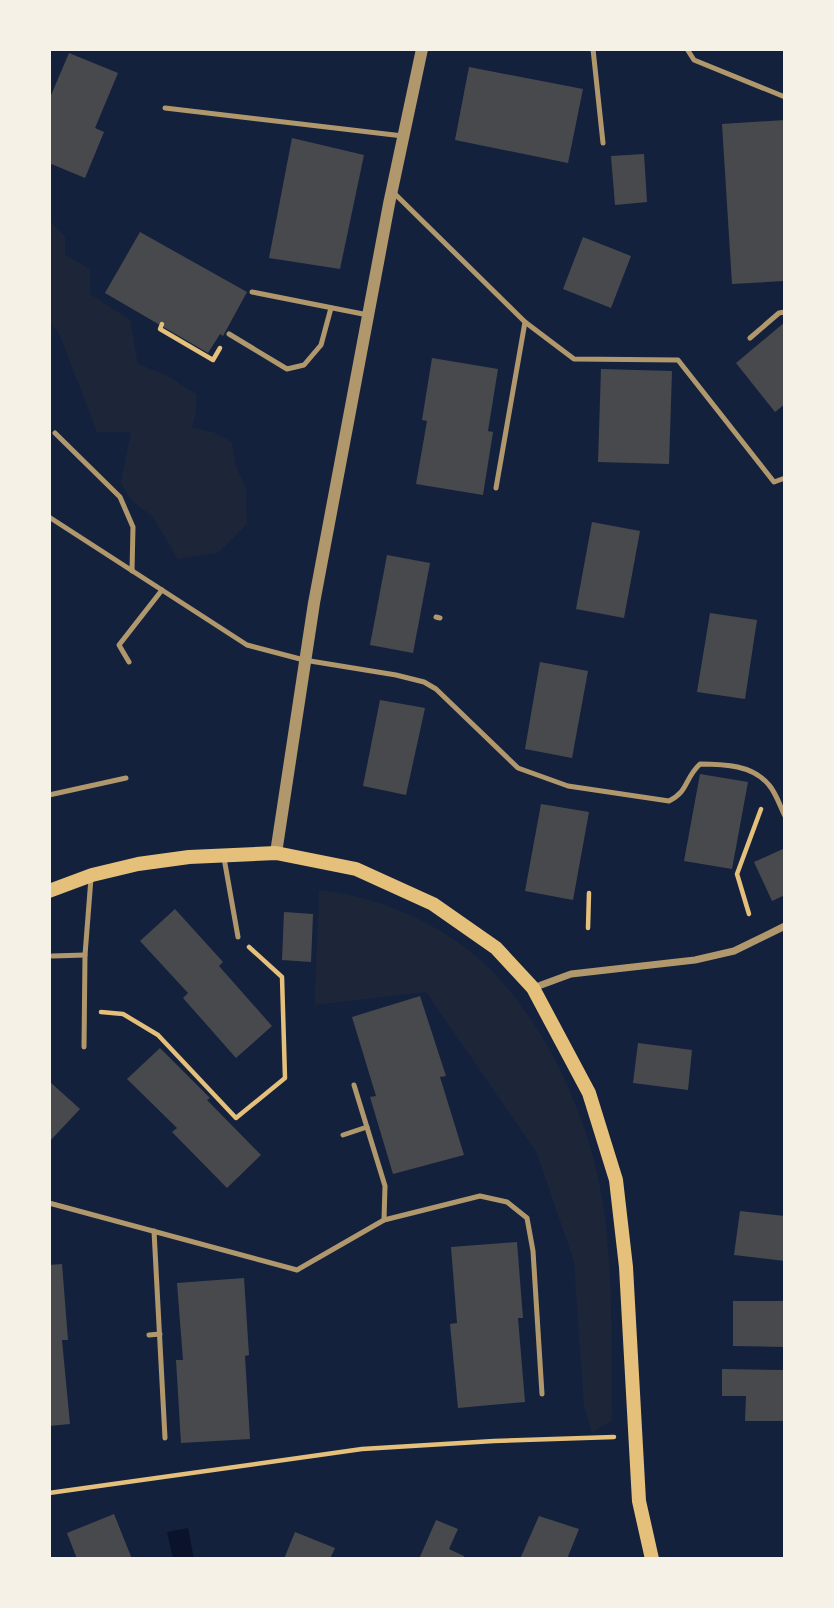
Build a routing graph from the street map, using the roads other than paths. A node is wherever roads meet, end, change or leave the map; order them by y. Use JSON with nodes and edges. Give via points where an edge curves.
{"nodes":[{"id":1,"x":422,"y":49,"type":"edge"},
{"id":2,"x":593,"y":49,"type":"edge"},
{"id":3,"x":687,"y":49,"type":"edge"},
{"id":4,"x":785,"y":97,"type":"edge"},
{"id":5,"x":165,"y":108,"type":"dead end"},
{"id":6,"x":403,"y":136,"type":"junction"},
{"id":7,"x":603,"y":143,"type":"dead end"},
{"id":8,"x":392,"y":190,"type":"junction"},
{"id":9,"x":252,"y":292,"type":"dead end"},
{"id":10,"x":331,"y":308,"type":"junction"},
{"id":11,"x":785,"y":312,"type":"edge"},
{"id":12,"x":368,"y":315,"type":"junction"},
{"id":13,"x":525,"y":322,"type":"junction"},
{"id":14,"x":229,"y":334,"type":"road end"},
{"id":15,"x":750,"y":338,"type":"dead end"},
{"id":16,"x":55,"y":433,"type":"dead end"},
{"id":17,"x":785,"y":478,"type":"edge"},
{"id":18,"x":495,"y":488,"type":"dead end"},
{"id":19,"x":49,"y":517,"type":"edge"},
{"id":20,"x":132,"y":571,"type":"junction"},
{"id":21,"x":162,"y":590,"type":"junction"},
{"id":22,"x":304,"y":660,"type":"junction"},
{"id":23,"x":129,"y":662,"type":"dead end"},
{"id":24,"x":126,"y":778,"type":"dead end"},
{"id":25,"x":49,"y":795,"type":"edge"},
{"id":26,"x":785,"y":816,"type":"edge"},
{"id":27,"x":276,"y":853,"type":"junction"},
{"id":28,"x":223,"y":855,"type":"junction"},
{"id":29,"x":92,"y":875,"type":"junction"},
{"id":30,"x":49,"y":891,"type":"edge"},
{"id":31,"x":785,"y":926,"type":"edge"},
{"id":32,"x":238,"y":937,"type":"road end"},
{"id":33,"x":85,"y":955,"type":"junction"},
{"id":34,"x":52,"y":956,"type":"dead end"},
{"id":35,"x":533,"y":988,"type":"junction"},
{"id":36,"x":84,"y":1046,"type":"dead end"},
{"id":37,"x":354,"y":1085,"type":"dead end"},
{"id":38,"x":367,"y":1127,"type":"junction"},
{"id":39,"x":342,"y":1135,"type":"dead end"},
{"id":40,"x":49,"y":1203,"type":"edge"},
{"id":41,"x":384,"y":1220,"type":"junction"},
{"id":42,"x":154,"y":1231,"type":"junction"},
{"id":43,"x":535,"y":1275,"type":"junction"},
{"id":44,"x":543,"y":1275,"type":"dead end"},
{"id":45,"x":160,"y":1334,"type":"junction"},
{"id":46,"x":149,"y":1335,"type":"dead end"},
{"id":47,"x":541,"y":1368,"type":"junction"},
{"id":48,"x":549,"y":1368,"type":"dead end"},
{"id":49,"x":542,"y":1394,"type":"dead end"},
{"id":50,"x":165,"y":1438,"type":"dead end"},
{"id":51,"x":652,"y":1559,"type":"edge"}],
"edges":[{"from":1,"to":6,"type":"street"},
{"from":2,"to":7,"type":"lane"},
{"from":3,"to":4,"type":"lane","via":[[694,60]]},
{"from":5,"to":6,"type":"lane"},
{"from":6,"to":8,"type":"street"},
{"from":8,"to":12,"type":"street"},
{"from":8,"to":13,"type":"lane"},
{"from":9,"to":10,"type":"lane"},
{"from":10,"to":12,"type":"lane"},
{"from":10,"to":14,"type":"lane","via":[[321,345],[304,365],[287,369]]},
{"from":11,"to":15,"type":"lane"},
{"from":12,"to":22,"type":"street"},
{"from":13,"to":17,"type":"lane","via":[[575,359],[678,359],[774,482]]},
{"from":13,"to":18,"type":"lane"},
{"from":16,"to":20,"type":"lane","via":[[120,497],[133,527]]},
{"from":19,"to":20,"type":"lane"},
{"from":20,"to":21,"type":"lane"},
{"from":21,"to":22,"type":"lane","via":[[247,645]]},
{"from":21,"to":23,"type":"lane","via":[[119,645]]},
{"from":22,"to":26,"type":"lane","via":[[424,682],[518,768],[568,786],[669,801],[681,795],[700,764],[716,764],[753,771],[770,786]]},
{"from":22,"to":27,"type":"street"},
{"from":24,"to":25,"type":"lane"},
{"from":27,"to":28,"type":"main road"},
{"from":27,"to":35,"type":"main road","via":[[356,869],[433,904],[496,948]]},
{"from":28,"to":29,"type":"main road","via":[[138,864]]},
{"from":28,"to":32,"type":"lane"},
{"from":29,"to":30,"type":"main road"},
{"from":29,"to":33,"type":"lane"},
{"from":31,"to":35,"type":"street","via":[[734,951],[571,974]]},
{"from":33,"to":34,"type":"lane"},
{"from":33,"to":36,"type":"lane"},
{"from":35,"to":51,"type":"main road","via":[[589,1093],[616,1180],[626,1268],[639,1501]]},
{"from":37,"to":38,"type":"lane"},
{"from":38,"to":39,"type":"lane"},
{"from":38,"to":41,"type":"lane","via":[[385,1186]]},
{"from":40,"to":42,"type":"lane"},
{"from":41,"to":42,"type":"lane","via":[[297,1270]]},
{"from":41,"to":43,"type":"lane","via":[[480,1196],[507,1202],[527,1218]]},
{"from":42,"to":45,"type":"lane"},
{"from":43,"to":44,"type":"lane"},
{"from":43,"to":47,"type":"lane"},
{"from":45,"to":46,"type":"lane"},
{"from":45,"to":50,"type":"lane"},
{"from":47,"to":48,"type":"lane"},
{"from":47,"to":49,"type":"lane"}]}
